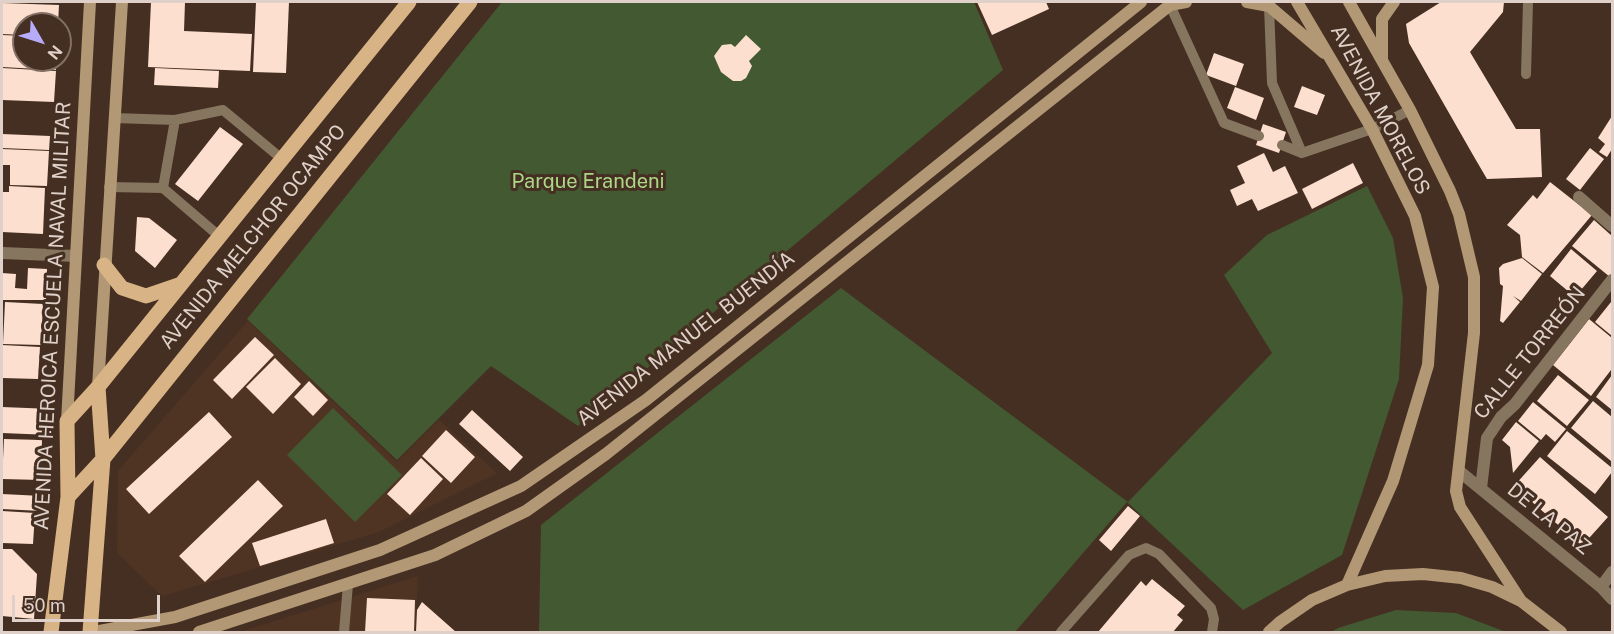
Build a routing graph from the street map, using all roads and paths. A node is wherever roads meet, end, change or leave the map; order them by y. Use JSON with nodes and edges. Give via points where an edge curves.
{"nodes":[{"id":1,"x":90,"y":2,"type":"edge"},
{"id":2,"x":122,"y":2,"type":"edge"},
{"id":3,"x":409,"y":2,"type":"edge"},
{"id":4,"x":470,"y":2,"type":"edge"},
{"id":5,"x":1141,"y":2,"type":"edge"},
{"id":6,"x":1186,"y":2,"type":"edge"},
{"id":7,"x":1247,"y":2,"type":"edge"},
{"id":8,"x":1297,"y":2,"type":"edge"},
{"id":9,"x":1349,"y":2,"type":"edge"},
{"id":10,"x":1394,"y":2,"type":"edge"},
{"id":11,"x":1528,"y":2,"type":"edge"},
{"id":12,"x":1170,"y":5,"type":"junction"},
{"id":13,"x":1269,"y":6,"type":"junction"},
{"id":14,"x":1334,"y":61,"type":"junction"},
{"id":15,"x":1382,"y":61,"type":"junction"},
{"id":16,"x":1526,"y":74,"type":"dead end"},
{"id":17,"x":1410,"y":110,"type":"junction"},
{"id":18,"x":114,"y":118,"type":"junction"},
{"id":19,"x":175,"y":120,"type":"junction"},
{"id":20,"x":1372,"y":129,"type":"junction"},
{"id":21,"x":1259,"y":136,"type":"dead end"},
{"id":22,"x":1282,"y":145,"type":"dead end"},
{"id":23,"x":1302,"y":153,"type":"junction"},
{"id":24,"x":282,"y":159,"type":"junction"},
{"id":25,"x":110,"y":187,"type":"junction"},
{"id":26,"x":163,"y":189,"type":"junction"},
{"id":27,"x":1579,"y":197,"type":"dead end"},
{"id":28,"x":1612,"y":226,"type":"edge"},
{"id":29,"x":219,"y":237,"type":"junction"},
{"id":30,"x":2,"y":253,"type":"edge"},
{"id":31,"x":76,"y":256,"type":"junction"},
{"id":32,"x":104,"y":265,"type":"junction"},
{"id":33,"x":1612,"y":280,"type":"edge"},
{"id":34,"x":181,"y":284,"type":"junction"},
{"id":35,"x":98,"y":387,"type":"junction"},
{"id":36,"x":67,"y":421,"type":"junction"},
{"id":37,"x":103,"y":459,"type":"junction"},
{"id":38,"x":1459,"y":471,"type":"junction"},
{"id":39,"x":1481,"y":488,"type":"junction"},
{"id":40,"x":68,"y":497,"type":"junction"},
{"id":41,"x":1612,"y":572,"type":"edge"},
{"id":42,"x":348,"y":584,"type":"junction"},
{"id":43,"x":1347,"y":585,"type":"junction"},
{"id":44,"x":1601,"y":587,"type":"junction"},
{"id":45,"x":1612,"y":599,"type":"edge"},
{"id":46,"x":1521,"y":601,"type":"junction"},
{"id":47,"x":51,"y":633,"type":"edge"},
{"id":48,"x":92,"y":633,"type":"edge"},
{"id":49,"x":199,"y":633,"type":"edge"},
{"id":50,"x":345,"y":633,"type":"edge"},
{"id":51,"x":1061,"y":633,"type":"edge"},
{"id":52,"x":1212,"y":633,"type":"edge"},
{"id":53,"x":1269,"y":633,"type":"edge"},
{"id":54,"x":1561,"y":633,"type":"edge"}],
"edges":[{"from":1,"to":31,"type":"street","name":"AVENIDA HEROICA ESCUELA NAVAL MILITAR"},
{"from":2,"to":18,"type":"street"},
{"from":3,"to":24,"type":"main road","name":"AVENIDA MELCHOR OCAMPO"},
{"from":4,"to":37,"type":"main road","name":"AVENIDA MELCHOR OCAMPO"},
{"from":5,"to":48,"type":"street","name":"AVENIDA MANUEL BUENDÍA","via":[[646,400],[521,486],[380,550],[175,617]]},
{"from":6,"to":12,"type":"street","name":"AVENIDA MANUEL BUENDÍA"},
{"from":7,"to":13,"type":"street"},
{"from":8,"to":14,"type":"street","name":"AVENIDA MORELOS"},
{"from":9,"to":15,"type":"street","name":"AVENIDA MORELOS"},
{"from":10,"to":15,"type":"street","via":[[1382,20]]},
{"from":11,"to":16,"type":"lane"},
{"from":12,"to":21,"type":"lane","via":[[1224,123]]},
{"from":12,"to":42,"type":"street","name":"AVENIDA MANUEL BUENDÍA","via":[[606,454],[526,511],[435,555]]},
{"from":13,"to":14,"type":"street"},
{"from":13,"to":23,"type":"lane","via":[[1272,82]]},
{"from":14,"to":20,"type":"street","name":"AVENIDA MORELOS"},
{"from":15,"to":17,"type":"street","name":"AVENIDA MORELOS"},
{"from":17,"to":20,"type":"lane"},
{"from":17,"to":38,"type":"street","name":"AVENIDA MORELOS","via":[[1459,214],[1474,277],[1474,333]]},
{"from":18,"to":19,"type":"lane"},
{"from":18,"to":25,"type":"street"},
{"from":19,"to":24,"type":"lane","via":[[223,110]]},
{"from":19,"to":26,"type":"lane"},
{"from":20,"to":23,"type":"lane"},
{"from":20,"to":43,"type":"street","name":"AVENIDA MORELOS","via":[[1415,216],[1432,298],[1428,365],[1393,481]]},
{"from":22,"to":23,"type":"lane"},
{"from":24,"to":29,"type":"main road","name":"AVENIDA MELCHOR OCAMPO"},
{"from":25,"to":26,"type":"lane"},
{"from":25,"to":32,"type":"street"},
{"from":26,"to":29,"type":"lane"},
{"from":27,"to":28,"type":"street"},
{"from":29,"to":34,"type":"main road","name":"AVENIDA MELCHOR OCAMPO"},
{"from":30,"to":31,"type":"street"},
{"from":31,"to":36,"type":"street","name":"AVENIDA HEROICA ESCUELA NAVAL MILITAR"},
{"from":32,"to":34,"type":"main road","via":[[122,288],[146,296]]},
{"from":32,"to":35,"type":"street"},
{"from":33,"to":39,"type":"street","name":"CALLE TORREÓN","via":[[1487,438]]},
{"from":34,"to":35,"type":"main road","name":"AVENIDA MELCHOR OCAMPO"},
{"from":35,"to":36,"type":"main road","name":"AVENIDA MELCHOR OCAMPO"},
{"from":35,"to":37,"type":"main road"},
{"from":36,"to":40,"type":"main road","name":"AVENIDA HEROICA ESCUELA NAVAL MILITAR"},
{"from":37,"to":40,"type":"main road","name":"AVENIDA MELCHOR OCAMPO"},
{"from":37,"to":48,"type":"main road"},
{"from":38,"to":39,"type":"street","name":"DE LA PAZ"},
{"from":38,"to":46,"type":"street","name":"AVENIDA MORELOS","via":[[1456,490],[1460,507]]},
{"from":39,"to":44,"type":"street","name":"DE LA PAZ"},
{"from":40,"to":47,"type":"main road","name":"AVENIDA HEROICA ESCUELA NAVAL MILITAR"},
{"from":41,"to":44,"type":"street"},
{"from":42,"to":49,"type":"street","name":"AVENIDA MANUEL BUENDÍA"},
{"from":42,"to":50,"type":"lane"},
{"from":43,"to":46,"type":"street","via":[[1423,573],[1461,578]]},
{"from":43,"to":53,"type":"street","via":[[1312,600]]},
{"from":44,"to":45,"type":"street","name":"DE LA PAZ"},
{"from":46,"to":54,"type":"street"},
{"from":51,"to":52,"type":"lane","via":[[1129,555],[1146,548],[1159,554],[1211,608]]}]}
